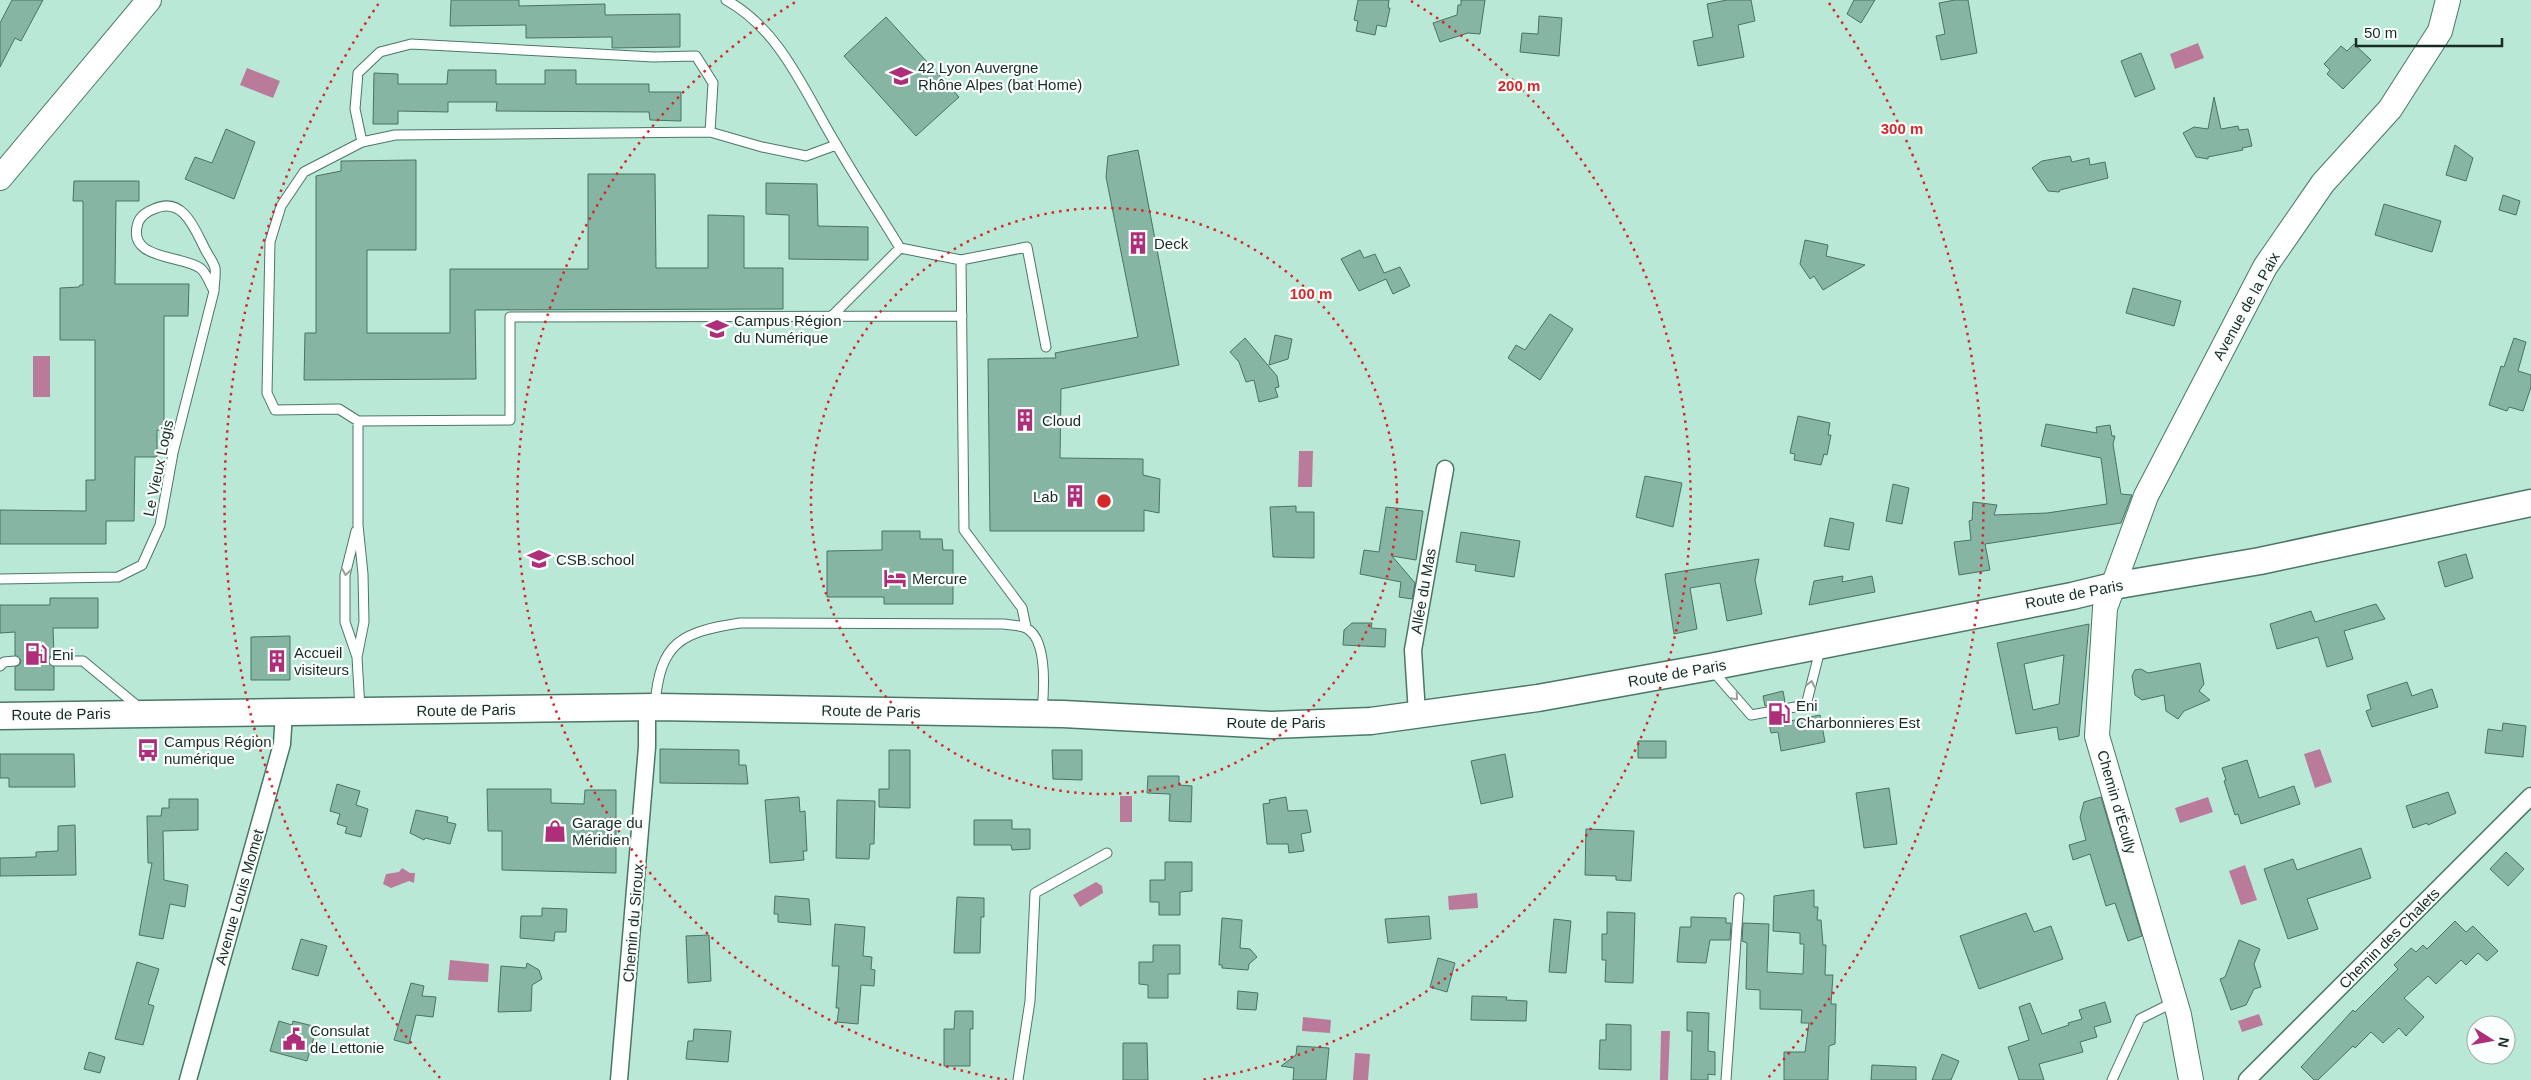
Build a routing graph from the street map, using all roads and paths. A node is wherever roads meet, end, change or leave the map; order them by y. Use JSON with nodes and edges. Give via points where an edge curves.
{"nodes":[{"id":1,"x":149,"y":0,"type":"edge"},
{"id":2,"x":726,"y":0,"type":"edge"},
{"id":3,"x":2448,"y":0,"type":"edge"},
{"id":4,"x":710,"y":132,"type":"junction"},
{"id":5,"x":362,"y":142,"type":"junction"},
{"id":6,"x":836,"y":145,"type":"junction"},
{"id":7,"x":0,"y":178,"type":"edge"},
{"id":8,"x":900,"y":248,"type":"junction"},
{"id":9,"x":961,"y":260,"type":"junction"},
{"id":10,"x":214,"y":291,"type":"junction"},
{"id":11,"x":832,"y":316,"type":"junction"},
{"id":12,"x":962,"y":316,"type":"junction"},
{"id":13,"x":1046,"y":347,"type":"dead end"},
{"id":14,"x":358,"y":421,"type":"junction"},
{"id":15,"x":1445,"y":469,"type":"dead end"},
{"id":16,"x":2531,"y":503,"type":"edge"},
{"id":17,"x":358,"y":525,"type":"junction"},
{"id":18,"x":0,"y":579,"type":"edge"},
{"id":19,"x":2113,"y":586,"type":"junction"},
{"id":20,"x":1026,"y":627,"type":"junction"},
{"id":21,"x":1821,"y":645,"type":"junction"},
{"id":22,"x":357,"y":657,"type":"junction"},
{"id":23,"x":15,"y":661,"type":"dead end"},
{"id":24,"x":54,"y":661,"type":"dead end"},
{"id":25,"x":1,"y":662,"type":"edge"},
{"id":26,"x":1710,"y":667,"type":"junction"},
{"id":27,"x":651,"y":707,"type":"junction"},
{"id":28,"x":135,"y":712,"type":"junction"},
{"id":29,"x":284,"y":712,"type":"junction"},
{"id":30,"x":360,"y":712,"type":"junction"},
{"id":31,"x":1042,"y":714,"type":"junction"},
{"id":32,"x":1417,"y":714,"type":"junction"},
{"id":33,"x":0,"y":716,"type":"edge"},
{"id":34,"x":2531,"y":796,"type":"edge"},
{"id":35,"x":1107,"y":853,"type":"dead end"},
{"id":36,"x":1739,"y":898,"type":"dead end"},
{"id":37,"x":2177,"y":1008,"type":"junction"},
{"id":38,"x":188,"y":1080,"type":"edge"},
{"id":39,"x":619,"y":1080,"type":"edge"},
{"id":40,"x":1018,"y":1080,"type":"edge"},
{"id":41,"x":1726,"y":1080,"type":"edge"},
{"id":42,"x":2112,"y":1080,"type":"edge"},
{"id":43,"x":2191,"y":1080,"type":"edge"},
{"id":44,"x":2206,"y":1080,"type":"edge"},
{"id":45,"x":2247,"y":1080,"type":"edge"}],
"edges":[{"from":1,"to":7,"type":"street"},
{"from":2,"to":6,"type":"lane","via":[[742,9],[778,44]]},
{"from":3,"to":19,"type":"street","name":"Avenue de la Paix","via":[[2440,31],[2390,109],[2323,183],[2265,267],[2146,496]]},
{"from":4,"to":5,"type":"lane","via":[[395,135]]},
{"from":4,"to":5,"type":"lane","via":[[713,83],[696,56],[411,44],[380,52],[358,73],[355,109]]},
{"from":4,"to":6,"type":"lane","via":[[806,156]]},
{"from":5,"to":14,"type":"lane","via":[[304,172],[281,206],[270,242],[266,380],[267,393],[275,410],[339,408]]},
{"from":6,"to":8,"type":"lane"},
{"from":8,"to":9,"type":"lane"},
{"from":8,"to":11,"type":"lane"},
{"from":9,"to":12,"type":"lane"},
{"from":9,"to":13,"type":"lane","via":[[1027,247]]},
{"from":10,"to":10,"type":"lane","name":"Le Vieux Logis","via":[[215,268],[190,219],[179,208],[161,206],[146,212],[138,222],[137,236],[144,250],[202,269]]},
{"from":10,"to":18,"type":"lane","name":"Le Vieux Logis","via":[[173,453],[160,525],[142,565],[118,577]]},
{"from":11,"to":12,"type":"lane"},
{"from":11,"to":14,"type":"lane","via":[[510,317],[510,420]]},
{"from":12,"to":20,"type":"lane","via":[[964,530],[1022,608]]},
{"from":14,"to":17,"type":"lane"},
{"from":15,"to":32,"type":"street","name":"Allée du Mas","via":[[1413,650]]},
{"from":16,"to":19,"type":"main road","name":"Route de Paris","via":[[2260,561]]},
{"from":17,"to":22,"type":"lane","via":[[364,622]]},
{"from":17,"to":22,"type":"lane","one_way":true,"via":[[345,575],[345,622]]},
{"from":19,"to":21,"type":"main road","name":"Route de Paris"},
{"from":19,"to":37,"type":"street","name":"Chemin d'Écully","via":[[2105,608],[2097,736]]},
{"from":20,"to":27,"type":"lane","via":[[994,624],[740,624],[705,628],[681,640],[665,658]]},
{"from":20,"to":31,"type":"lane","via":[[1035,636],[1041,651],[1044,678]]},
{"from":21,"to":26,"type":"main road","name":"Route de Paris"},
{"from":26,"to":21,"type":"lane","one_way":true,"via":[[1751,715],[1806,705]]},
{"from":22,"to":30,"type":"lane"},
{"from":23,"to":25,"type":"lane"},
{"from":24,"to":28,"type":"lane","via":[[83,661],[135,704]]},
{"from":26,"to":32,"type":"main road","name":"Route de Paris","via":[[1538,698]]},
{"from":27,"to":30,"type":"main road","name":"Route de Paris"},
{"from":27,"to":31,"type":"main road","name":"Route de Paris"},
{"from":27,"to":39,"type":"street","name":"Chemin du Siroux"},
{"from":28,"to":29,"type":"main road","name":"Route de Paris"},
{"from":28,"to":33,"type":"main road","name":"Route de Paris"},
{"from":29,"to":30,"type":"main road","name":"Route de Paris"},
{"from":29,"to":38,"type":"street","name":"Avenue Louis Momet","via":[[282,744]]},
{"from":31,"to":32,"type":"main road","name":"Route de Paris","via":[[1272,725],[1371,721]]},
{"from":34,"to":45,"type":"street","name":"Chemin des Chalets"},
{"from":35,"to":40,"type":"lane","via":[[1036,892],[1030,1000]]},
{"from":36,"to":41,"type":"lane"},
{"from":37,"to":42,"type":"lane","via":[[2140,1019]]},
{"from":37,"to":43,"type":"street","name":"Chemin d'Écully"},
{"from":37,"to":44,"type":"street","name":"Chemin d'Écully","via":[[2196,1048]]}]}
